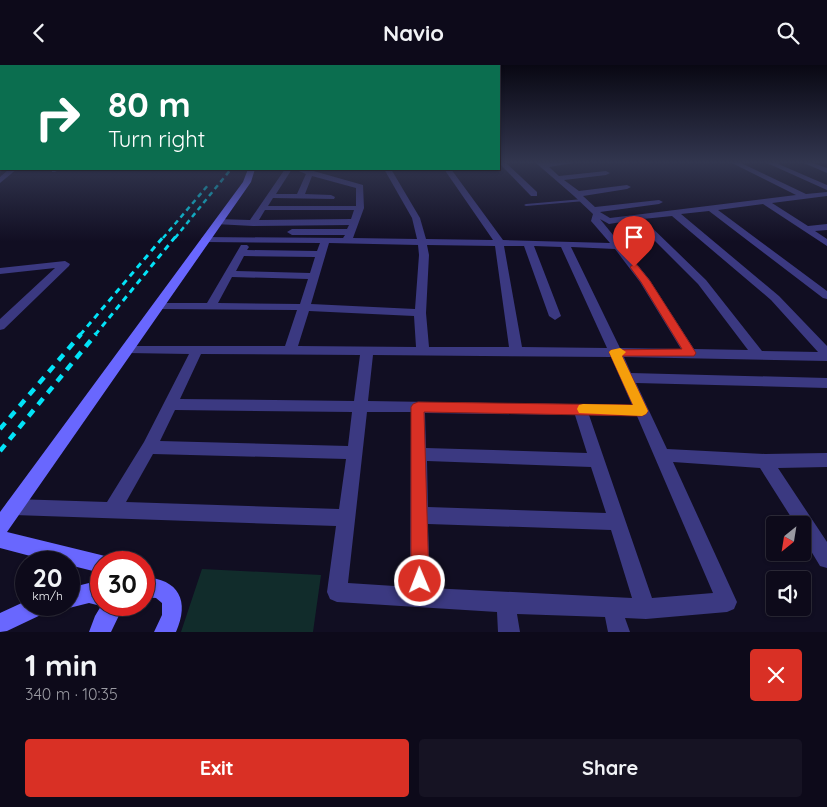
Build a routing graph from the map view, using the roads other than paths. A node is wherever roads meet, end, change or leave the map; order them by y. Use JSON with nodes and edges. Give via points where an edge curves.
{"nodes":[{"id":1,"x":242,"y":189,"type":"edge"},
{"id":2,"x":274,"y":189,"type":"edge"},
{"id":3,"x":303,"y":189,"type":"edge"},
{"id":4,"x":334,"y":189,"type":"edge"},
{"id":5,"x":361,"y":189,"type":"edge"},
{"id":6,"x":400,"y":189,"type":"edge"},
{"id":7,"x":462,"y":189,"type":"edge"},
{"id":8,"x":528,"y":189,"type":"edge"},
{"id":9,"x":571,"y":189,"type":"edge"},
{"id":10,"x":615,"y":189,"type":"edge"},
{"id":11,"x":791,"y":189,"type":"edge"},
{"id":12,"x":827,"y":194,"type":"edge"},
{"id":13,"x":534,"y":195,"type":"dead end"},
{"id":14,"x":269,"y":196,"type":"junction"},
{"id":15,"x":805,"y":196,"type":"junction"},
{"id":16,"x":300,"y":197,"type":"junction"},
{"id":17,"x":331,"y":197,"type":"junction"},
{"id":18,"x":580,"y":197,"type":"junction"},
{"id":19,"x":659,"y":201,"type":"dead end"},
{"id":20,"x":764,"y":201,"type":"junction"},
{"id":21,"x":526,"y":205,"type":"dead end"},
{"id":22,"x":262,"y":208,"type":"junction"},
{"id":23,"x":326,"y":208,"type":"junction"},
{"id":24,"x":360,"y":208,"type":"junction"},
{"id":25,"x":711,"y":208,"type":"junction"},
{"id":26,"x":674,"y":213,"type":"junction"},
{"id":27,"x":600,"y":217,"type":"junction"},
{"id":28,"x":637,"y":217,"type":"junction"},
{"id":29,"x":218,"y":222,"type":"junction"},
{"id":30,"x":253,"y":223,"type":"junction"},
{"id":31,"x":354,"y":223,"type":"junction"},
{"id":32,"x":291,"y":227,"type":"junction"},
{"id":33,"x":827,"y":227,"type":"edge"},
{"id":34,"x":805,"y":229,"type":"junction"},
{"id":35,"x":349,"y":237,"type":"junction"},
{"id":36,"x":206,"y":239,"type":"junction"},
{"id":37,"x":248,"y":240,"type":"junction"},
{"id":38,"x":281,"y":240,"type":"junction"},
{"id":39,"x":325,"y":241,"type":"junction"},
{"id":40,"x":422,"y":242,"type":"junction"},
{"id":41,"x":499,"y":242,"type":"junction"},
{"id":42,"x":528,"y":243,"type":"junction"},
{"id":43,"x":827,"y":243,"type":"edge"},
{"id":44,"x":564,"y":244,"type":"junction"},
{"id":45,"x":618,"y":246,"type":"junction"},
{"id":46,"x":241,"y":253,"type":"junction"},
{"id":47,"x":321,"y":254,"type":"junction"},
{"id":48,"x":0,"y":271,"type":"edge"},
{"id":49,"x":229,"y":274,"type":"junction"},
{"id":50,"x":314,"y":276,"type":"junction"},
{"id":51,"x":827,"y":296,"type":"edge"},
{"id":52,"x":158,"y":306,"type":"junction"},
{"id":53,"x":211,"y":306,"type":"junction"},
{"id":54,"x":304,"y":307,"type":"junction"},
{"id":55,"x":420,"y":313,"type":"junction"},
{"id":56,"x":555,"y":316,"type":"dead end"},
{"id":57,"x":0,"y":326,"type":"edge"},
{"id":58,"x":127,"y":349,"type":"junction"},
{"id":59,"x":197,"y":350,"type":"junction"},
{"id":60,"x":290,"y":351,"type":"junction"},
{"id":61,"x":367,"y":352,"type":"junction"},
{"id":62,"x":423,"y":352,"type":"junction"},
{"id":63,"x":516,"y":352,"type":"junction"},
{"id":64,"x":615,"y":352,"type":"junction"},
{"id":65,"x":690,"y":353,"type":"junction"},
{"id":66,"x":758,"y":355,"type":"junction"},
{"id":67,"x":823,"y":356,"type":"edge"},
{"id":68,"x":827,"y":368,"type":"edge"},
{"id":69,"x":627,"y":378,"type":"junction"},
{"id":70,"x":827,"y":383,"type":"edge"},
{"id":71,"x":169,"y":404,"type":"junction"},
{"id":72,"x":360,"y":407,"type":"junction"},
{"id":73,"x":418,"y":407,"type":"junction"},
{"id":74,"x":580,"y":409,"type":"junction"},
{"id":75,"x":642,"y":411,"type":"junction"},
{"id":76,"x":149,"y":447,"type":"junction"},
{"id":77,"x":355,"y":453,"type":"junction"},
{"id":78,"x":418,"y":454,"type":"junction"},
{"id":79,"x":661,"y":455,"type":"junction"},
{"id":80,"x":597,"y":460,"type":"junction"},
{"id":81,"x":827,"y":460,"type":"edge"},
{"id":82,"x":765,"y":461,"type":"junction"},
{"id":83,"x":14,"y":507,"type":"junction"},
{"id":84,"x":112,"y":510,"type":"junction"},
{"id":85,"x":419,"y":515,"type":"junction"},
{"id":86,"x":346,"y":518,"type":"junction"},
{"id":87,"x":618,"y":522,"type":"junction"},
{"id":88,"x":0,"y":527,"type":"edge"},
{"id":89,"x":0,"y":539,"type":"edge"},
{"id":90,"x":827,"y":559,"type":"edge"},
{"id":91,"x":90,"y":561,"type":"edge"},
{"id":92,"x":155,"y":586,"type":"edge"},
{"id":93,"x":420,"y":598,"type":"junction"},
{"id":94,"x":506,"y":603,"type":"junction"},
{"id":95,"x":612,"y":607,"type":"junction"},
{"id":96,"x":646,"y":609,"type":"junction"},
{"id":97,"x":17,"y":616,"type":"edge"},
{"id":98,"x":107,"y":616,"type":"edge"},
{"id":99,"x":0,"y":624,"type":"edge"},
{"id":100,"x":100,"y":632,"type":"edge"},
{"id":101,"x":165,"y":632,"type":"edge"},
{"id":102,"x":509,"y":632,"type":"edge"},
{"id":103,"x":619,"y":632,"type":"edge"}],
"edges":[{"from":1,"to":29,"type":"street"},
{"from":2,"to":14,"type":"street"},
{"from":3,"to":16,"type":"street"},
{"from":4,"to":17,"type":"street"},
{"from":5,"to":24,"type":"street"},
{"from":6,"to":40,"type":"street","via":[[416,218]]},
{"from":7,"to":41,"type":"street"},
{"from":8,"to":13,"type":"street"},
{"from":9,"to":18,"type":"street"},
{"from":10,"to":18,"type":"street"},
{"from":11,"to":15,"type":"street"},
{"from":12,"to":15,"type":"street"},
{"from":14,"to":16,"type":"street"},
{"from":14,"to":22,"type":"street"},
{"from":15,"to":20,"type":"street"},
{"from":16,"to":17,"type":"street"},
{"from":17,"to":23,"type":"street"},
{"from":18,"to":21,"type":"lane"},
{"from":18,"to":27,"type":"street"},
{"from":19,"to":27,"type":"street"},
{"from":20,"to":25,"type":"street"},
{"from":20,"to":34,"type":"street"},
{"from":22,"to":23,"type":"street"},
{"from":22,"to":30,"type":"street"},
{"from":23,"to":24,"type":"street"},
{"from":24,"to":31,"type":"street"},
{"from":25,"to":26,"type":"street"},
{"from":25,"to":51,"type":"street"},
{"from":26,"to":28,"type":"street"},
{"from":26,"to":67,"type":"street","via":[[774,298]]},
{"from":27,"to":28,"type":"street"},
{"from":27,"to":45,"type":"street"},
{"from":28,"to":66,"type":"street","via":[[702,282]]},
{"from":29,"to":30,"type":"street"},
{"from":29,"to":36,"type":"street"},
{"from":30,"to":32,"type":"street"},
{"from":31,"to":32,"type":"street"},
{"from":31,"to":35,"type":"street"},
{"from":32,"to":35,"type":"street"},
{"from":32,"to":38,"type":"street"},
{"from":33,"to":34,"type":"street"},
{"from":34,"to":43,"type":"street"},
{"from":35,"to":39,"type":"street"},
{"from":35,"to":40,"type":"street"},
{"from":36,"to":37,"type":"street"},
{"from":36,"to":52,"type":"street"},
{"from":37,"to":38,"type":"street"},
{"from":37,"to":46,"type":"street"},
{"from":38,"to":39,"type":"street"},
{"from":39,"to":47,"type":"street"},
{"from":40,"to":41,"type":"street"},
{"from":40,"to":55,"type":"street"},
{"from":41,"to":42,"type":"street"},
{"from":41,"to":63,"type":"street"},
{"from":42,"to":44,"type":"street"},
{"from":42,"to":56,"type":"street"},
{"from":44,"to":45,"type":"street"},
{"from":44,"to":64,"type":"street"},
{"from":45,"to":65,"type":"street","via":[[646,281]]},
{"from":46,"to":47,"type":"street"},
{"from":46,"to":49,"type":"street"},
{"from":47,"to":50,"type":"street"},
{"from":48,"to":57,"type":"street","via":[[65,264]]},
{"from":49,"to":50,"type":"street"},
{"from":49,"to":53,"type":"street"},
{"from":50,"to":54,"type":"street"},
{"from":52,"to":53,"type":"street"},
{"from":52,"to":58,"type":"street"},
{"from":53,"to":54,"type":"street"},
{"from":54,"to":55,"type":"street"},
{"from":54,"to":60,"type":"street"},
{"from":55,"to":62,"type":"street"},
{"from":58,"to":59,"type":"street"},
{"from":58,"to":83,"type":"street"},
{"from":59,"to":60,"type":"street"},
{"from":59,"to":71,"type":"street"},
{"from":60,"to":61,"type":"street"},
{"from":61,"to":62,"type":"street"},
{"from":61,"to":72,"type":"street"},
{"from":62,"to":63,"type":"street"},
{"from":63,"to":64,"type":"street"},
{"from":64,"to":65,"type":"street"},
{"from":64,"to":69,"type":"street"},
{"from":65,"to":66,"type":"street"},
{"from":66,"to":67,"type":"street"},
{"from":67,"to":68,"type":"street"},
{"from":69,"to":70,"type":"street"},
{"from":69,"to":75,"type":"street"},
{"from":71,"to":72,"type":"street"},
{"from":71,"to":76,"type":"street"},
{"from":72,"to":73,"type":"street"},
{"from":72,"to":77,"type":"street"},
{"from":73,"to":74,"type":"street"},
{"from":73,"to":78,"type":"street"},
{"from":74,"to":75,"type":"street"},
{"from":74,"to":80,"type":"street"},
{"from":75,"to":79,"type":"street"},
{"from":76,"to":77,"type":"street"},
{"from":76,"to":84,"type":"street"},
{"from":77,"to":86,"type":"street"},
{"from":78,"to":80,"type":"street"},
{"from":78,"to":85,"type":"street"},
{"from":79,"to":82,"type":"street"},
{"from":79,"to":96,"type":"street","via":[[727,602]]},
{"from":80,"to":87,"type":"street"},
{"from":81,"to":82,"type":"street"},
{"from":82,"to":90,"type":"street"},
{"from":83,"to":84,"type":"street"},
{"from":83,"to":88,"type":"street"},
{"from":84,"to":86,"type":"street"},
{"from":85,"to":87,"type":"street"},
{"from":85,"to":93,"type":"street"},
{"from":86,"to":93,"type":"street","via":[[337,593]]},
{"from":87,"to":96,"type":"street"},
{"from":89,"to":91,"type":"street"},
{"from":92,"to":101,"type":"street","via":[[169,595],[172,604],[172,615]]},
{"from":93,"to":94,"type":"street"},
{"from":94,"to":95,"type":"street"},
{"from":94,"to":102,"type":"street"},
{"from":95,"to":96,"type":"street"},
{"from":95,"to":103,"type":"street"},
{"from":97,"to":99,"type":"street"},
{"from":98,"to":100,"type":"street"}]}
